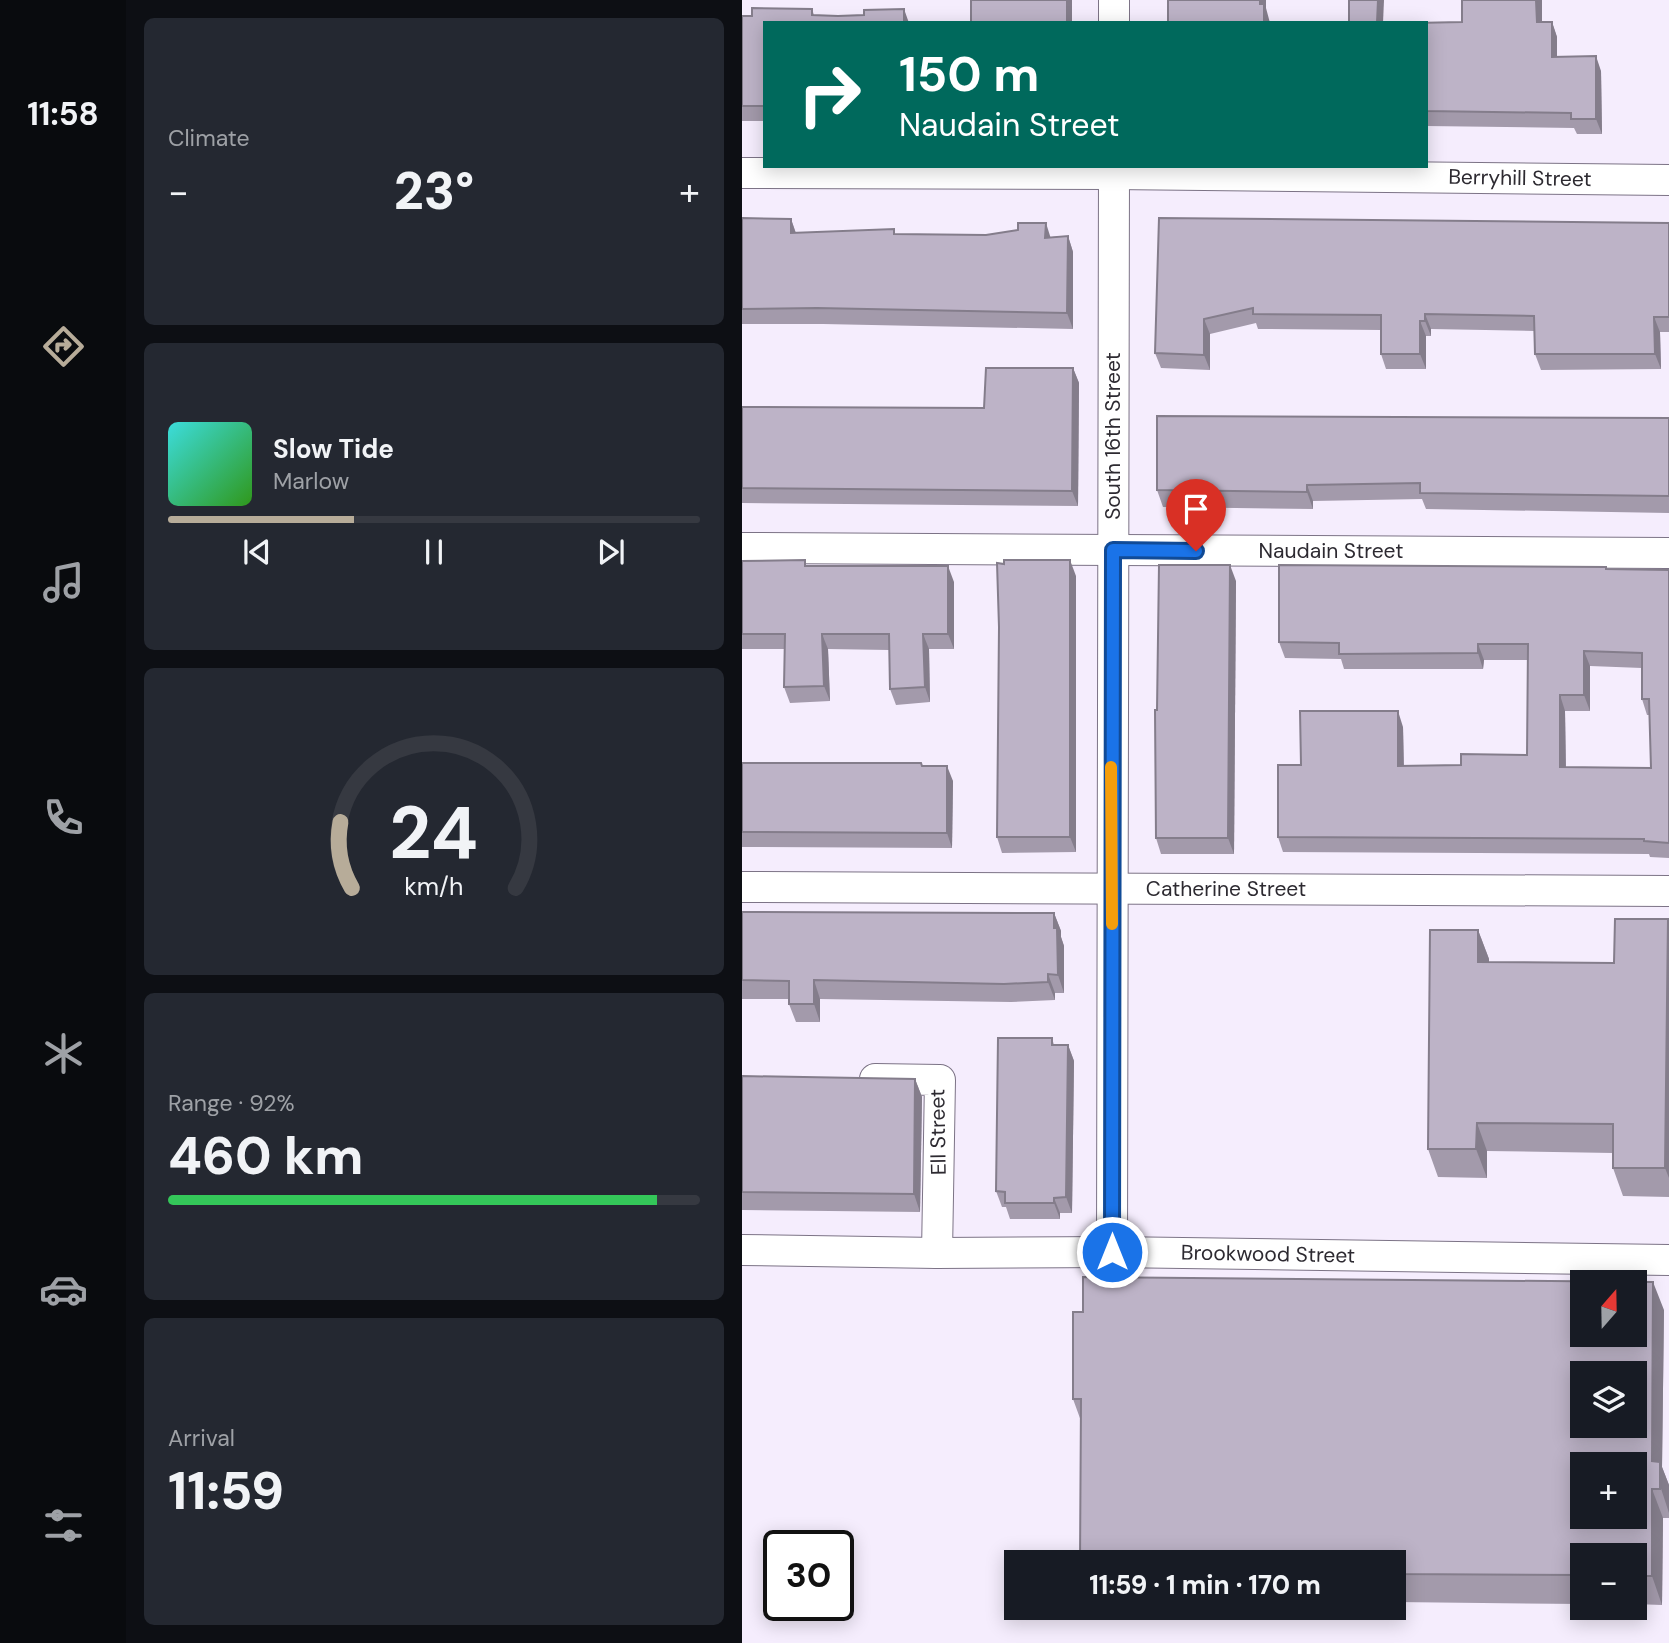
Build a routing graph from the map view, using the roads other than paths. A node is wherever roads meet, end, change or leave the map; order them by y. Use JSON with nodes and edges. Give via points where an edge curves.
{"nodes":[{"id":1,"x":1114,"y":0,"type":"edge"},
{"id":2,"x":1114,"y":21,"type":"edge"},
{"id":3,"x":1114,"y":170,"type":"edge"},
{"id":4,"x":742,"y":173,"type":"edge"},
{"id":5,"x":1669,"y":180,"type":"edge"},
{"id":6,"x":742,"y":548,"type":"edge"},
{"id":7,"x":1113,"y":550,"type":"junction"},
{"id":8,"x":1669,"y":553,"type":"edge"},
{"id":9,"x":742,"y":887,"type":"edge"},
{"id":10,"x":1112,"y":889,"type":"junction"},
{"id":11,"x":1669,"y":891,"type":"edge"},
{"id":12,"x":848,"y":1079,"type":"edge"},
{"id":13,"x":742,"y":1250,"type":"edge"},
{"id":14,"x":1112,"y":1252,"type":"junction"},
{"id":15,"x":937,"y":1254,"type":"junction"},
{"id":16,"x":1669,"y":1260,"type":"edge"}],
"edges":[{"from":1,"to":2,"type":"street"},
{"from":3,"to":4,"type":"street","name":"Berryhill Street"},
{"from":3,"to":5,"type":"street","name":"Berryhill Street"},
{"from":3,"to":7,"type":"street","name":"South 16th Street"},
{"from":6,"to":7,"type":"street","name":"Naudain Street"},
{"from":7,"to":8,"type":"street","name":"Naudain Street"},
{"from":7,"to":10,"type":"street","name":"South 16th Street"},
{"from":9,"to":10,"type":"street","name":"Catherine Street"},
{"from":10,"to":11,"type":"street","name":"Catherine Street"},
{"from":10,"to":14,"type":"street","name":"South 16th Street"},
{"from":12,"to":15,"type":"street","name":"Ell Street","via":[[940,1080]]},
{"from":13,"to":15,"type":"street","name":"Brookwood Street"},
{"from":14,"to":15,"type":"street","name":"Brookwood Street"},
{"from":14,"to":16,"type":"street","name":"Brookwood Street"}]}
